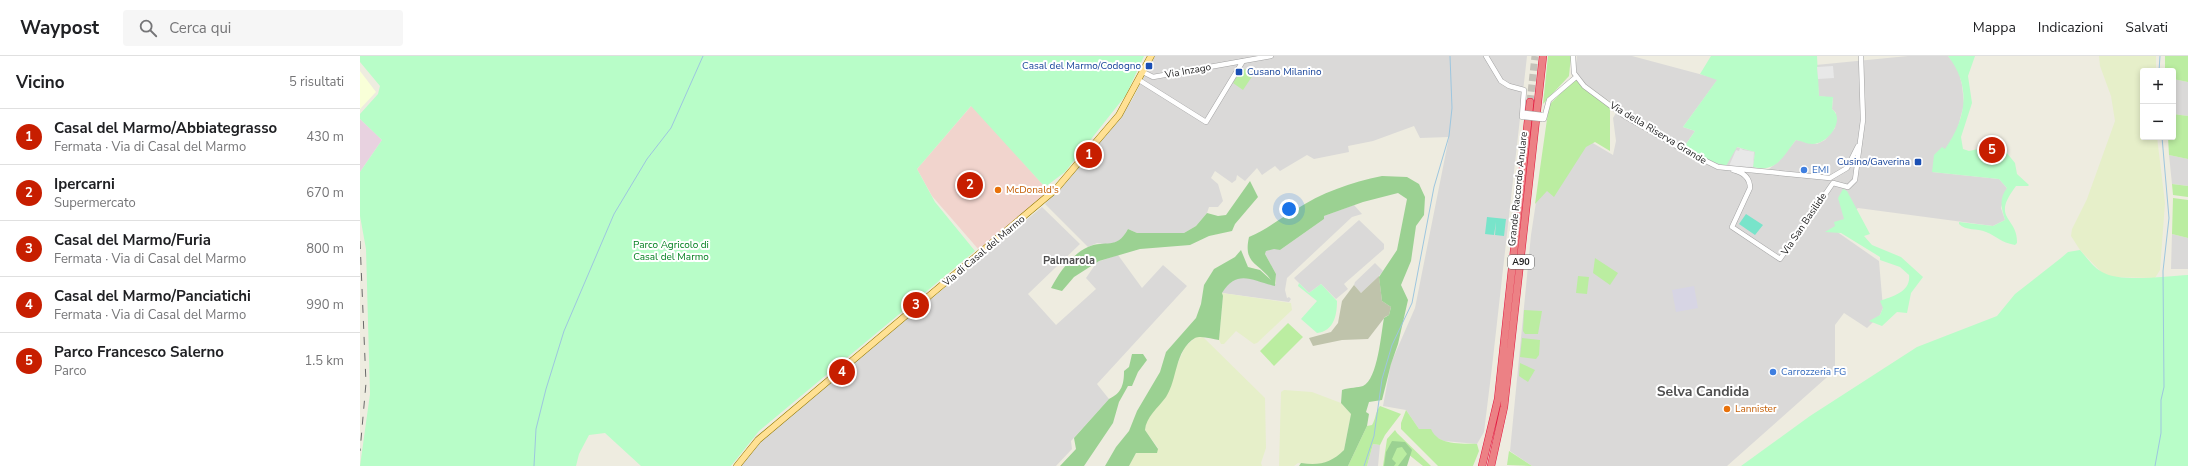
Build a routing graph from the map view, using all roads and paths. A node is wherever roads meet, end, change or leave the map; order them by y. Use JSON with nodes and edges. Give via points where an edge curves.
{"nodes":[{"id":1,"x":1151,"y":56,"type":"edge"},
{"id":2,"x":1271,"y":56,"type":"edge"},
{"id":3,"x":1486,"y":56,"type":"edge"},
{"id":4,"x":1543,"y":56,"type":"edge"},
{"id":5,"x":1573,"y":56,"type":"edge"},
{"id":6,"x":1861,"y":56,"type":"edge"},
{"id":7,"x":1243,"y":61,"type":"junction"},
{"id":8,"x":1143,"y":72,"type":"junction"},
{"id":9,"x":1576,"y":77,"type":"junction"},
{"id":10,"x":1139,"y":80,"type":"junction"},
{"id":11,"x":1530,"y":102,"type":"tunnel mouth"},
{"id":12,"x":1860,"y":141,"type":"junction"},
{"id":13,"x":1732,"y":170,"type":"junction"},
{"id":14,"x":737,"y":466,"type":"edge"},
{"id":15,"x":1482,"y":466,"type":"edge"},
{"id":16,"x":1491,"y":466,"type":"edge"}],
"edges":[{"from":1,"to":8,"type":"main road"},
{"from":2,"to":7,"type":"street","name":"Via Inzago"},
{"from":3,"to":9,"type":"street","bridge":true,"via":[[1499,79],[1523,89],[1523,115],[1543,117],[1550,100]]},
{"from":4,"to":16,"type":"highway","name":"Grande Raccordo Anulare","number":"A90","via":[[1504,407]]},
{"from":5,"to":9,"type":"street"},
{"from":6,"to":12,"type":"street","via":[[1863,116]]},
{"from":7,"to":8,"type":"street","name":"Via Inzago","via":[[1153,77]]},
{"from":7,"to":10,"type":"street","via":[[1206,122]]},
{"from":8,"to":10,"type":"main road","name":"Via di Casal del Marmo"},
{"from":9,"to":13,"type":"street","name":"Via della Riserva Grande","via":[[1612,107],[1651,131],[1711,165]]},
{"from":10,"to":14,"type":"main road","name":"Via di Casal del Marmo","via":[[1116,119],[1056,189],[758,440]]},
{"from":11,"to":15,"type":"highway","name":"Grande Raccordo Anulare","number":"A90","via":[[1498,399]]},
{"from":12,"to":13,"type":"street","name":"Via della Riserva Grande","via":[[1845,170],[1830,178]]},
{"from":12,"to":13,"type":"street","name":"Via San Basilide","via":[[1855,180],[1851,186],[1846,187],[1835,182],[1827,189],[1780,259],[1732,227],[1750,188],[1745,175]]}]}
